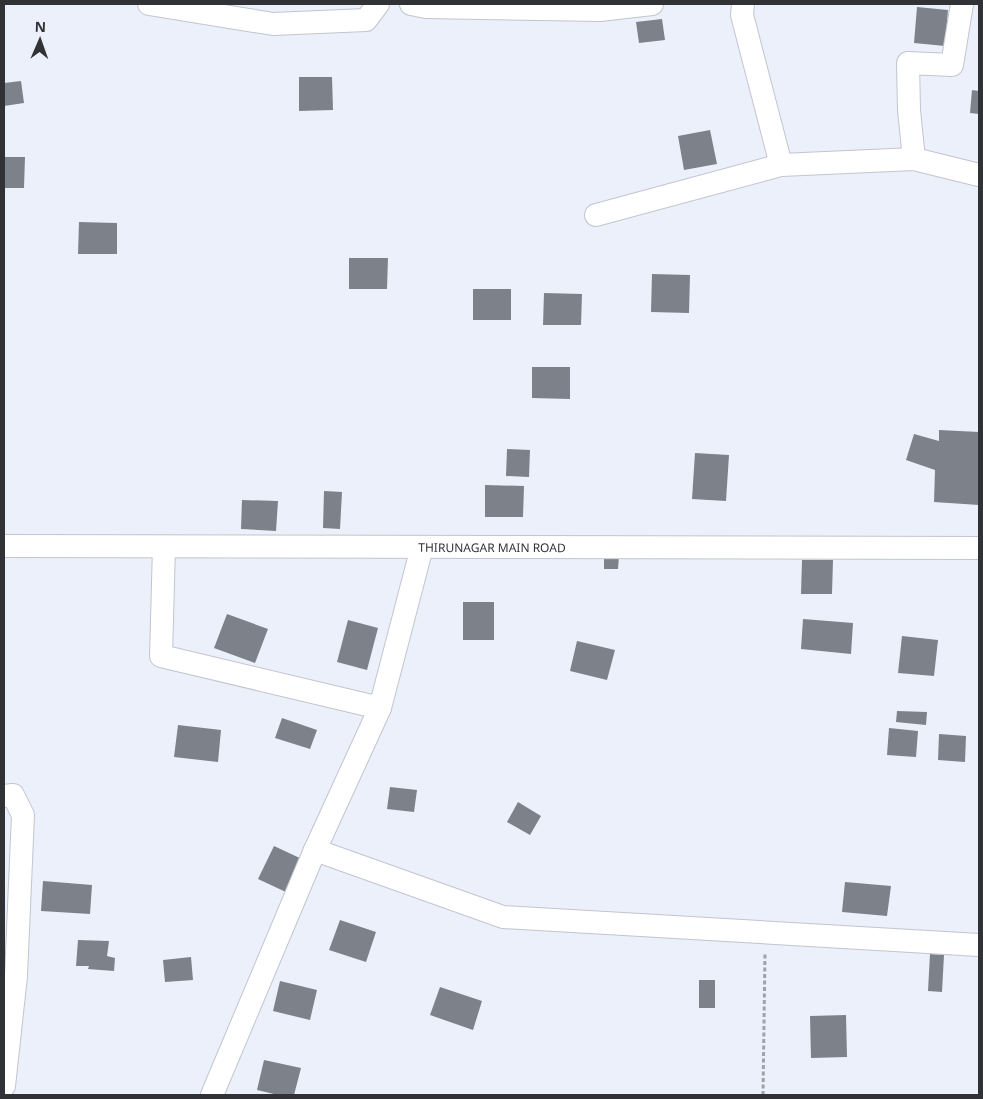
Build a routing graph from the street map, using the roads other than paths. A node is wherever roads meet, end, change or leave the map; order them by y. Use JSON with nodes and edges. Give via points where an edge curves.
{"nodes":[{"id":1,"x":149,"y":4,"type":"edge"},
{"id":2,"x":378,"y":4,"type":"edge"},
{"id":3,"x":411,"y":4,"type":"edge"},
{"id":4,"x":652,"y":4,"type":"edge"},
{"id":5,"x":743,"y":4,"type":"edge"},
{"id":6,"x":962,"y":4,"type":"edge"},
{"id":7,"x":914,"y":159,"type":"junction"},
{"id":8,"x":781,"y":165,"type":"junction"},
{"id":9,"x":979,"y":175,"type":"edge"},
{"id":10,"x":596,"y":215,"type":"dead end"},
{"id":11,"x":4,"y":546,"type":"edge"},
{"id":12,"x":164,"y":547,"type":"junction"},
{"id":13,"x":422,"y":547,"type":"junction"},
{"id":14,"x":979,"y":548,"type":"edge"},
{"id":15,"x":380,"y":708,"type":"junction"},
{"id":16,"x":4,"y":796,"type":"edge"},
{"id":17,"x":315,"y":850,"type":"junction"},
{"id":18,"x":979,"y":945,"type":"edge"},
{"id":19,"x":4,"y":1086,"type":"edge"},
{"id":20,"x":212,"y":1095,"type":"edge"}],
"edges":[{"from":1,"to":2,"type":"street","via":[[273,24],[366,20]]},
{"from":3,"to":4,"type":"street","via":[[426,7],[600,10]]},
{"from":5,"to":8,"type":"street","via":[[742,15]]},
{"from":6,"to":7,"type":"street","via":[[952,65],[908,63]]},
{"from":7,"to":8,"type":"street"},
{"from":7,"to":9,"type":"street"},
{"from":8,"to":10,"type":"street"},
{"from":11,"to":12,"type":"street","name":"THIRUNAGAR MAIN ROAD"},
{"from":12,"to":13,"type":"street","name":"THIRUNAGAR MAIN ROAD"},
{"from":12,"to":15,"type":"street","via":[[161,656]]},
{"from":13,"to":14,"type":"street","name":"THIRUNAGAR MAIN ROAD"},
{"from":13,"to":15,"type":"street"},
{"from":15,"to":17,"type":"street"},
{"from":16,"to":19,"type":"street","via":[[13,795],[24,815],[16,976]]},
{"from":17,"to":18,"type":"street","via":[[503,917]]},
{"from":17,"to":20,"type":"street"}]}
